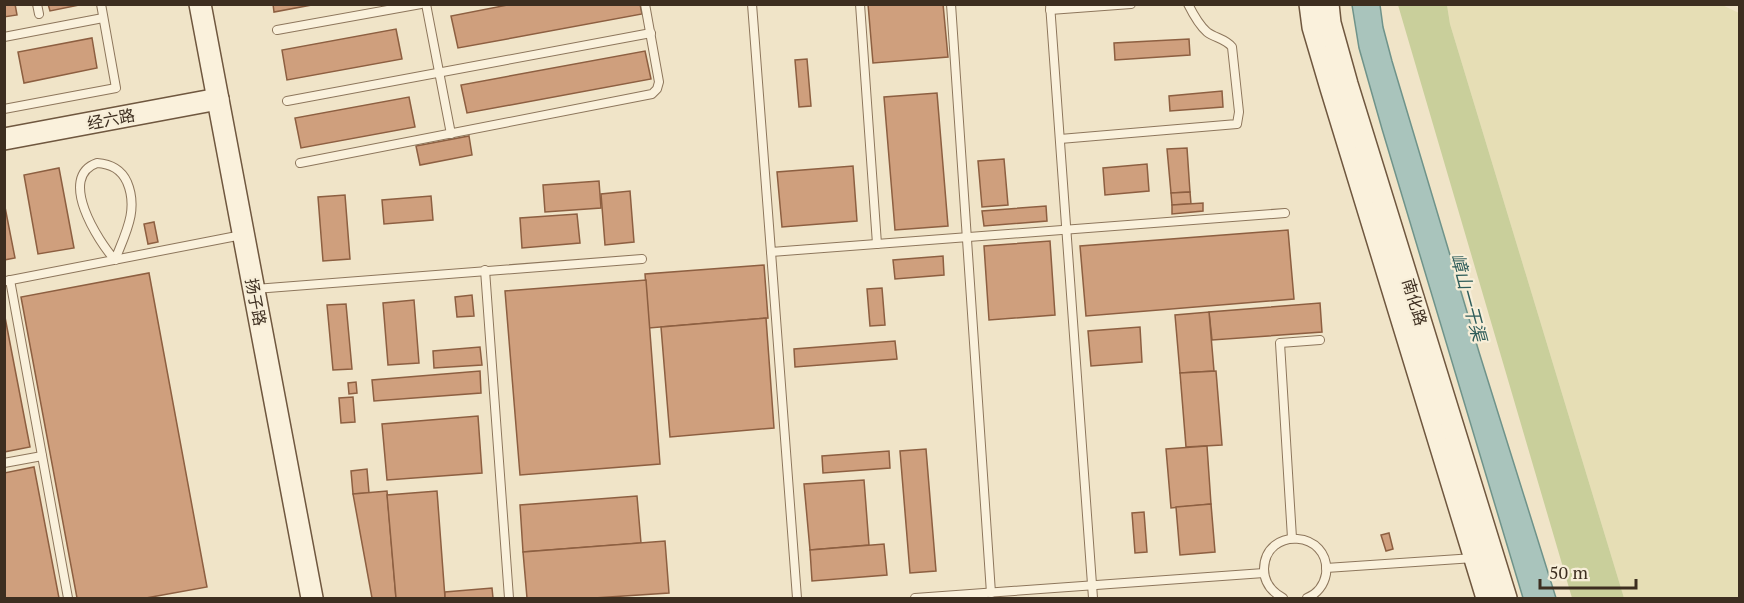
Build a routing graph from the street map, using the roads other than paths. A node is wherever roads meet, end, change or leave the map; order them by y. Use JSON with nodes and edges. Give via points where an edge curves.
{"nodes":[{"id":1,"x":38,"y":4,"type":"edge"},
{"id":2,"x":101,"y":4,"type":"edge"},
{"id":3,"x":200,"y":4,"type":"edge"},
{"id":4,"x":421,"y":4,"type":"edge"},
{"id":5,"x":426,"y":4,"type":"edge"},
{"id":6,"x":645,"y":4,"type":"edge"},
{"id":7,"x":752,"y":4,"type":"edge"},
{"id":8,"x":860,"y":4,"type":"edge"},
{"id":9,"x":951,"y":4,"type":"edge"},
{"id":10,"x":1131,"y":4,"type":"edge"},
{"id":11,"x":1188,"y":4,"type":"edge"},
{"id":12,"x":1310,"y":4,"type":"edge"},
{"id":13,"x":1328,"y":4,"type":"edge"},
{"id":14,"x":1050,"y":7,"type":"edge"},
{"id":15,"x":39,"y":14,"type":"dead end"},
{"id":16,"x":104,"y":18,"type":"junction"},
{"id":17,"x":277,"y":30,"type":"dead end"},
{"id":18,"x":651,"y":33,"type":"junction"},
{"id":19,"x":4,"y":37,"type":"edge"},
{"id":20,"x":439,"y":72,"type":"junction"},
{"id":21,"x":218,"y":99,"type":"junction"},
{"id":22,"x":287,"y":100,"type":"dead end"},
{"id":23,"x":4,"y":109,"type":"edge"},
{"id":24,"x":451,"y":134,"type":"junction"},
{"id":25,"x":4,"y":139,"type":"edge"},
{"id":26,"x":1060,"y":139,"type":"junction"},
{"id":27,"x":300,"y":164,"type":"dead end"},
{"id":28,"x":1285,"y":213,"type":"dead end"},
{"id":29,"x":1066,"y":230,"type":"junction"},
{"id":30,"x":243,"y":235,"type":"junction"},
{"id":31,"x":967,"y":237,"type":"junction"},
{"id":32,"x":877,"y":244,"type":"junction"},
{"id":33,"x":771,"y":252,"type":"junction"},
{"id":34,"x":115,"y":260,"type":"junction"},
{"id":35,"x":642,"y":260,"type":"dead end"},
{"id":36,"x":485,"y":270,"type":"junction"},
{"id":37,"x":7,"y":281,"type":"edge"},
{"id":38,"x":254,"y":289,"type":"junction"},
{"id":39,"x":1320,"y":340,"type":"dead end"},
{"id":40,"x":42,"y":456,"type":"junction"},
{"id":41,"x":4,"y":463,"type":"edge"},
{"id":42,"x":1292,"y":538,"type":"junction"},
{"id":43,"x":1484,"y":557,"type":"junction"},
{"id":44,"x":1326,"y":567,"type":"junction"},
{"id":45,"x":1264,"y":573,"type":"junction"},
{"id":46,"x":1092,"y":585,"type":"junction"},
{"id":47,"x":991,"y":593,"type":"junction"},
{"id":48,"x":68,"y":598,"type":"edge"},
{"id":49,"x":312,"y":598,"type":"edge"},
{"id":50,"x":510,"y":598,"type":"edge"},
{"id":51,"x":797,"y":598,"type":"edge"},
{"id":52,"x":915,"y":598,"type":"edge"},
{"id":53,"x":1093,"y":598,"type":"edge"},
{"id":54,"x":1283,"y":598,"type":"edge"},
{"id":55,"x":1307,"y":598,"type":"edge"},
{"id":56,"x":1487,"y":598,"type":"edge"},
{"id":57,"x":1506,"y":598,"type":"edge"}],
"edges":[{"from":1,"to":15,"type":"lane"},
{"from":2,"to":16,"type":"lane"},
{"from":3,"to":21,"type":"main road","name":"扬子路"},
{"from":4,"to":17,"type":"lane"},
{"from":5,"to":20,"type":"lane"},
{"from":6,"to":18,"type":"lane"},
{"from":7,"to":33,"type":"lane"},
{"from":8,"to":32,"type":"lane"},
{"from":9,"to":31,"type":"lane"},
{"from":10,"to":14,"type":"lane"},
{"from":11,"to":26,"type":"lane","via":[[1208,33],[1232,47],[1237,124]]},
{"from":12,"to":43,"type":"main road","name":"南化路","via":[[1331,88]]},
{"from":13,"to":43,"type":"main road","name":"南化路","via":[[1347,84]]},
{"from":14,"to":26,"type":"lane"},
{"from":16,"to":19,"type":"lane"},
{"from":16,"to":23,"type":"lane","via":[[116,88]]},
{"from":18,"to":20,"type":"lane"},
{"from":18,"to":24,"type":"lane","via":[[659,82],[652,94]]},
{"from":20,"to":22,"type":"lane"},
{"from":20,"to":24,"type":"lane"},
{"from":21,"to":25,"type":"main road","name":"经六路"},
{"from":21,"to":30,"type":"main road","name":"扬子路"},
{"from":24,"to":27,"type":"lane"},
{"from":26,"to":29,"type":"lane"},
{"from":28,"to":29,"type":"lane"},
{"from":29,"to":31,"type":"lane"},
{"from":29,"to":46,"type":"lane"},
{"from":30,"to":34,"type":"lane"},
{"from":30,"to":38,"type":"main road","name":"扬子路"},
{"from":31,"to":32,"type":"lane"},
{"from":31,"to":47,"type":"lane"},
{"from":32,"to":33,"type":"lane"},
{"from":33,"to":51,"type":"lane"},
{"from":34,"to":34,"type":"lane","via":[[133,201],[124,175],[107,164],[97,163],[84,173],[81,195],[89,222]]},
{"from":34,"to":37,"type":"lane"},
{"from":35,"to":36,"type":"lane"},
{"from":36,"to":38,"type":"lane"},
{"from":36,"to":50,"type":"lane"},
{"from":37,"to":40,"type":"lane"},
{"from":38,"to":49,"type":"main road","name":"扬子路"},
{"from":39,"to":42,"type":"lane","via":[[1280,343]]},
{"from":40,"to":41,"type":"lane"},
{"from":40,"to":48,"type":"lane"},
{"from":42,"to":44,"type":"lane","via":[[1311,543],[1324,558]]},
{"from":42,"to":45,"type":"lane","via":[[1274,546],[1264,563]]},
{"from":43,"to":44,"type":"lane"},
{"from":43,"to":56,"type":"main road","name":"南化路"},
{"from":43,"to":57,"type":"main road","name":"南化路"},
{"from":44,"to":55,"type":"lane","via":[[1320,588]]},
{"from":45,"to":46,"type":"lane"},
{"from":45,"to":54,"type":"lane","via":[[1266,583]]},
{"from":46,"to":47,"type":"lane"},
{"from":46,"to":53,"type":"lane"},
{"from":47,"to":52,"type":"lane"}]}
